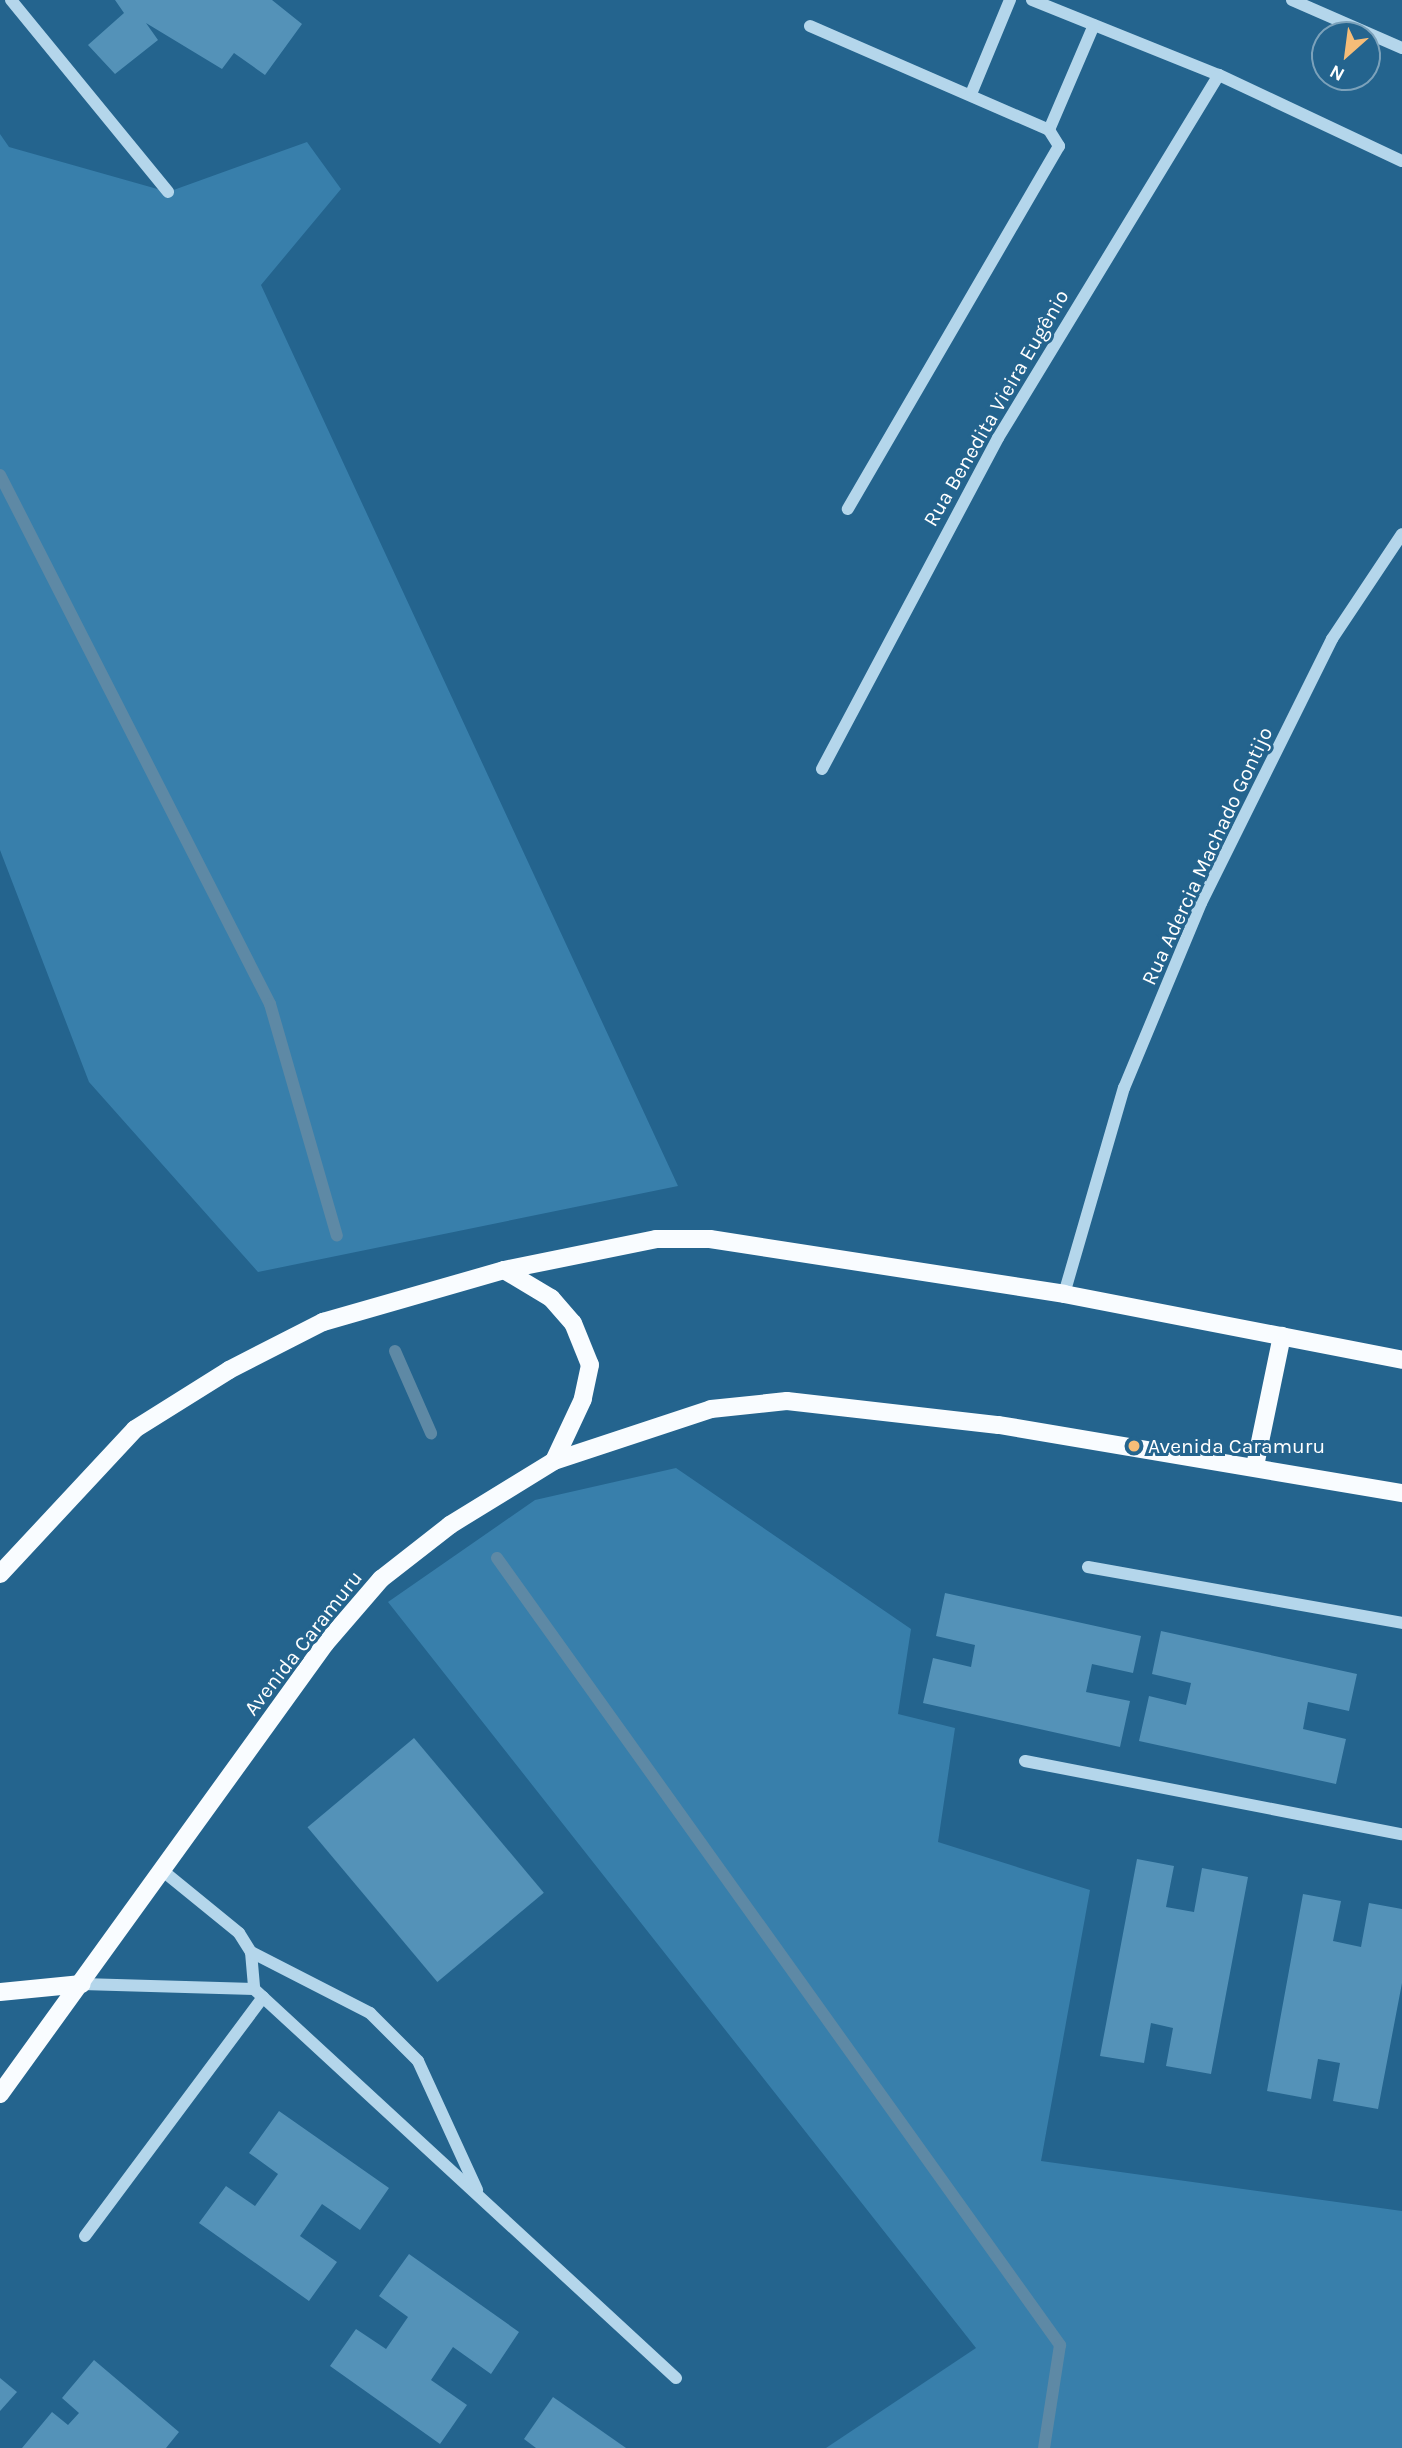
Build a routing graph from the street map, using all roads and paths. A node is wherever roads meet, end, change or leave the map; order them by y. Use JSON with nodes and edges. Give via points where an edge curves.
{"nodes":[{"id":1,"x":11,"y":0,"type":"edge"},
{"id":2,"x":1010,"y":0,"type":"edge"},
{"id":3,"x":1032,"y":0,"type":"edge"},
{"id":4,"x":1292,"y":0,"type":"edge"},
{"id":5,"x":1323,"y":6,"type":"edge"},
{"id":6,"x":1094,"y":25,"type":"junction"},
{"id":7,"x":810,"y":26,"type":"dead end"},
{"id":8,"x":1402,"y":48,"type":"edge"},
{"id":9,"x":1219,"y":75,"type":"junction"},
{"id":10,"x":971,"y":94,"type":"junction"},
{"id":11,"x":1049,"y":130,"type":"junction"},
{"id":12,"x":1402,"y":161,"type":"edge"},
{"id":13,"x":168,"y":192,"type":"dead end"},
{"id":14,"x":848,"y":509,"type":"dead end"},
{"id":15,"x":1402,"y":534,"type":"edge"},
{"id":16,"x":822,"y":769,"type":"dead end"},
{"id":17,"x":504,"y":1270,"type":"junction"},
{"id":18,"x":1064,"y":1294,"type":"junction"},
{"id":19,"x":1282,"y":1336,"type":"junction"},
{"id":20,"x":1402,"y":1360,"type":"edge"},
{"id":21,"x":554,"y":1461,"type":"junction"},
{"id":22,"x":1255,"y":1466,"type":"junction"},
{"id":23,"x":1402,"y":1493,"type":"edge"},
{"id":24,"x":1088,"y":1567,"type":"dead end"},
{"id":25,"x":0,"y":1574,"type":"edge"},
{"id":26,"x":1402,"y":1623,"type":"edge"},
{"id":27,"x":1025,"y":1761,"type":"dead end"},
{"id":28,"x":1402,"y":1834,"type":"edge"},
{"id":29,"x":163,"y":1871,"type":"junction"},
{"id":30,"x":251,"y":1952,"type":"junction"},
{"id":31,"x":82,"y":1984,"type":"junction"},
{"id":32,"x":0,"y":1993,"type":"edge"},
{"id":33,"x":259,"y":1993,"type":"junction"},
{"id":34,"x":0,"y":2094,"type":"edge"},
{"id":35,"x":480,"y":2197,"type":"junction"},
{"id":36,"x":85,"y":2236,"type":"dead end"},
{"id":37,"x":676,"y":2378,"type":"dead end"}],
"edges":[{"from":1,"to":13,"type":"street"},
{"from":2,"to":10,"type":"street"},
{"from":3,"to":6,"type":"street"},
{"from":4,"to":5,"type":"street"},
{"from":5,"to":8,"type":"street"},
{"from":6,"to":9,"type":"street"},
{"from":6,"to":11,"type":"street"},
{"from":7,"to":10,"type":"street"},
{"from":9,"to":12,"type":"street"},
{"from":9,"to":16,"type":"street","name":"Rua Benedita Vieira Eugênio","via":[[998,438]]},
{"from":10,"to":11,"type":"street"},
{"from":11,"to":14,"type":"street","via":[[1059,146],[1053,163]]},
{"from":15,"to":18,"type":"street","name":"Rua Adercia Machado Gontijo","via":[[1332,639],[1201,903],[1124,1088]]},
{"from":17,"to":18,"type":"main road","via":[[656,1239],[710,1239]]},
{"from":17,"to":21,"type":"main road","via":[[551,1298],[573,1323],[590,1365],[583,1399]]},
{"from":17,"to":25,"type":"main road","via":[[323,1322],[229,1370],[135,1429]]},
{"from":18,"to":19,"type":"main road"},
{"from":19,"to":20,"type":"main road"},
{"from":19,"to":22,"type":"main road"},
{"from":21,"to":22,"type":"main road","name":"Avenida Caramuru","via":[[711,1409],[788,1401],[999,1425]]},
{"from":21,"to":29,"type":"main road","name":"Avenida Caramuru","via":[[450,1525],[381,1578],[325,1644]]},
{"from":22,"to":23,"type":"main road","name":"Avenida Caramuru"},
{"from":24,"to":26,"type":"street"},
{"from":27,"to":28,"type":"street"},
{"from":29,"to":30,"type":"street","via":[[239,1933]]},
{"from":29,"to":31,"type":"main road","name":"Avenida Caramuru"},
{"from":30,"to":33,"type":"street"},
{"from":30,"to":35,"type":"street","via":[[370,2013],[418,2061]]},
{"from":31,"to":32,"type":"main road"},
{"from":31,"to":33,"type":"street"},
{"from":31,"to":34,"type":"main road","name":"Avenida Caramuru"},
{"from":33,"to":35,"type":"street"},
{"from":33,"to":36,"type":"street"},
{"from":35,"to":37,"type":"street"}]}
